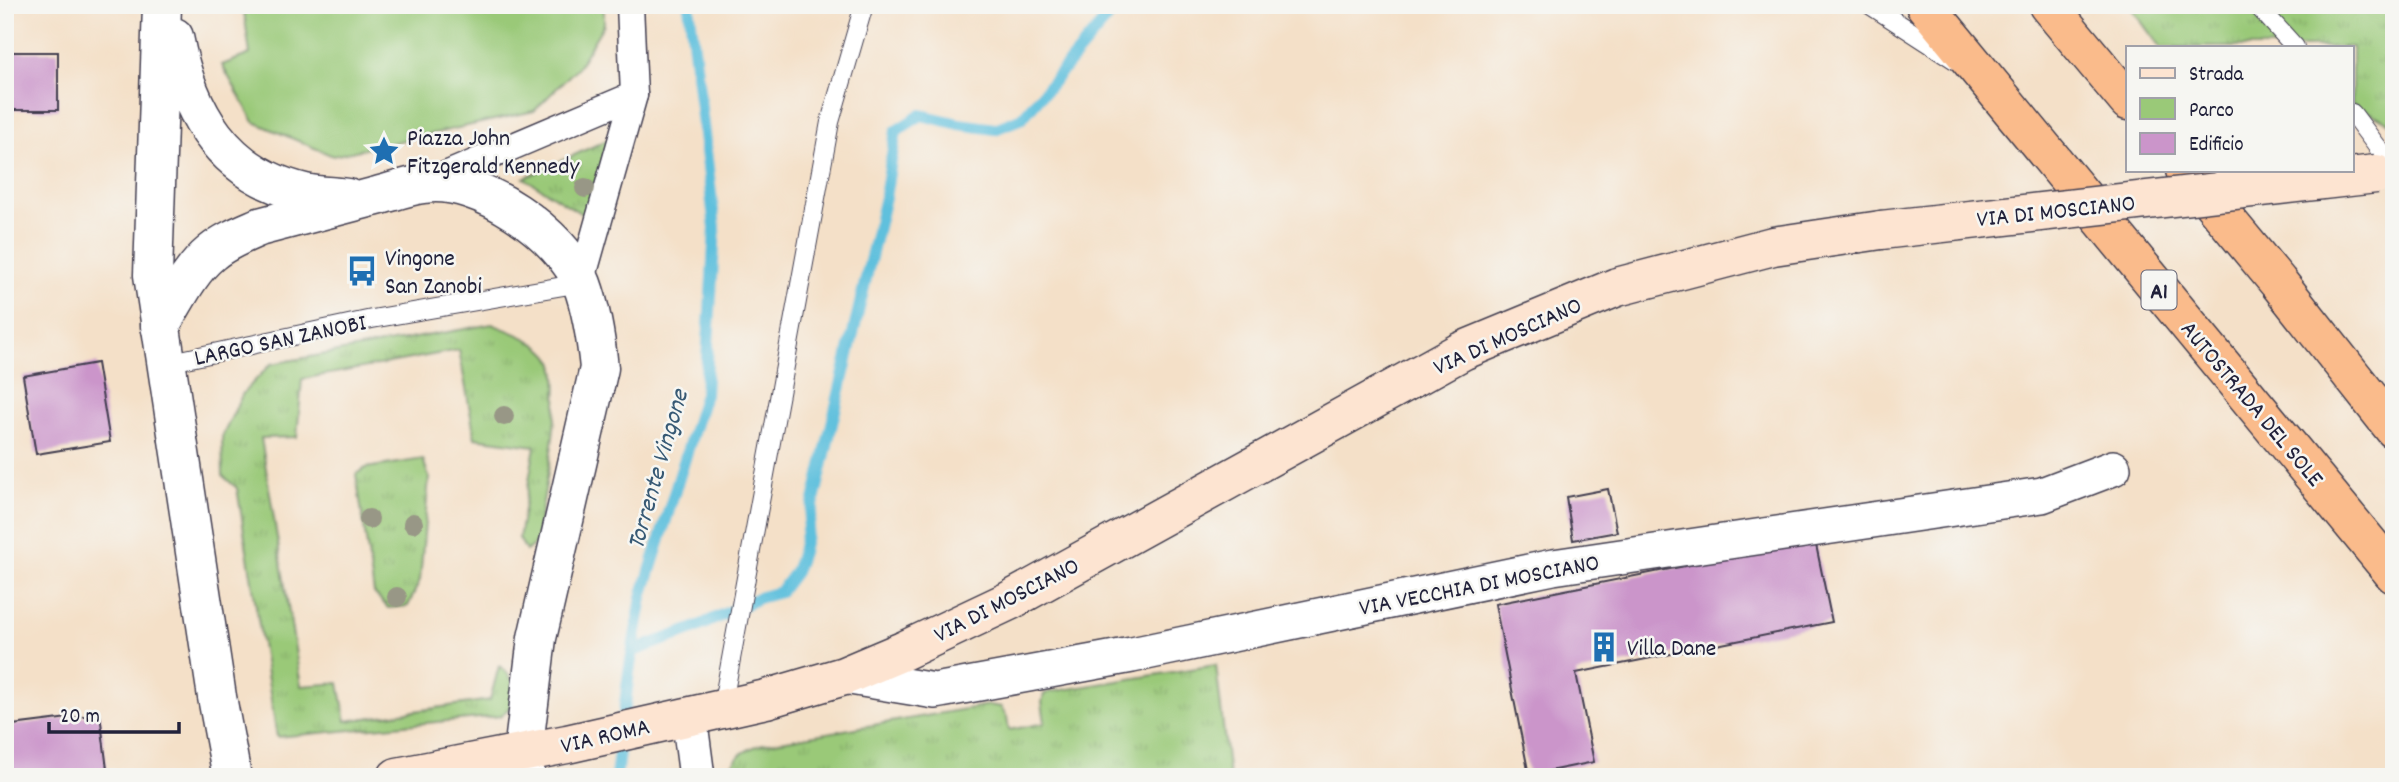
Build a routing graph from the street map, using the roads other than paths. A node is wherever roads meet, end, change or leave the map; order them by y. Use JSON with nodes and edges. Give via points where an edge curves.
{"nodes":[{"id":1,"x":165,"y":5,"type":"edge"},
{"id":2,"x":631,"y":5,"type":"edge"},
{"id":3,"x":864,"y":5,"type":"edge"},
{"id":4,"x":1870,"y":5,"type":"edge"},
{"id":5,"x":1925,"y":5,"type":"edge"},
{"id":6,"x":2048,"y":5,"type":"edge"},
{"id":7,"x":2257,"y":5,"type":"edge"},
{"id":8,"x":2294,"y":46,"type":"edge"},
{"id":9,"x":1986,"y":80,"type":"junction"},
{"id":10,"x":634,"y":95,"type":"junction"},
{"id":11,"x":2126,"y":99,"type":"edge"},
{"id":12,"x":2354,"y":116,"type":"edge"},
{"id":13,"x":2187,"y":172,"type":"edge"},
{"id":14,"x":2388,"y":172,"type":"edge"},
{"id":15,"x":426,"y":183,"type":"junction"},
{"id":16,"x":364,"y":200,"type":"junction"},
{"id":17,"x":582,"y":282,"type":"junction"},
{"id":18,"x":160,"y":326,"type":"junction"},
{"id":19,"x":167,"y":363,"type":"junction"},
{"id":20,"x":2394,"y":429,"type":"edge"},
{"id":21,"x":2113,"y":468,"type":"dead end"},
{"id":22,"x":2394,"y":574,"type":"edge"},
{"id":23,"x":844,"y":676,"type":"junction"},
{"id":24,"x":705,"y":712,"type":"junction"},
{"id":25,"x":525,"y":765,"type":"edge"},
{"id":26,"x":232,"y":777,"type":"edge"},
{"id":27,"x":397,"y":777,"type":"edge"},
{"id":28,"x":697,"y":777,"type":"edge"}],
"edges":[{"from":1,"to":16,"type":"street","via":[[201,119],[230,155],[260,177],[304,193]]},
{"from":1,"to":18,"type":"street","via":[[153,275]]},
{"from":2,"to":10,"type":"street"},
{"from":3,"to":24,"type":"lane","via":[[830,122]]},
{"from":4,"to":9,"type":"lane"},
{"from":5,"to":9,"type":"highway","name":"AUTOSTRADA DEL SOLE","number":"A1"},
{"from":6,"to":11,"type":"highway"},
{"from":7,"to":8,"type":"lane"},
{"from":9,"to":22,"type":"highway","name":"AUTOSTRADA DEL SOLE","number":"A1"},
{"from":10,"to":15,"type":"street"},
{"from":10,"to":17,"type":"street"},
{"from":12,"to":14,"type":"lane"},
{"from":13,"to":20,"type":"highway"},
{"from":14,"to":23,"type":"main road","name":"VIA DI MOSCIANO","bridge":true,"via":[[1773,246],[1618,287],[1462,351],[1009,601]]},
{"from":15,"to":16,"type":"street"},
{"from":15,"to":17,"type":"street","via":[[487,196],[519,212],[556,244]]},
{"from":16,"to":18,"type":"street","via":[[233,238],[203,262]]},
{"from":17,"to":19,"type":"lane","name":"LARGO SAN ZANOBI","via":[[372,319]]},
{"from":17,"to":25,"type":"street","via":[[599,368],[537,638]]},
{"from":18,"to":19,"type":"street"},
{"from":19,"to":26,"type":"street","name":"LARGO SAN ZANOBI"},
{"from":21,"to":23,"type":"street","name":"VIA VECCHIA DI MOSCIANO","via":[[2042,495],[1553,567],[935,691]]},
{"from":23,"to":24,"type":"main road","name":"VIA DI MOSCIANO"},
{"from":24,"to":25,"type":"main road","name":"VIA ROMA","via":[[568,744]]},
{"from":24,"to":28,"type":"street"},
{"from":25,"to":27,"type":"main road","name":"VIA ROMA"}]}
